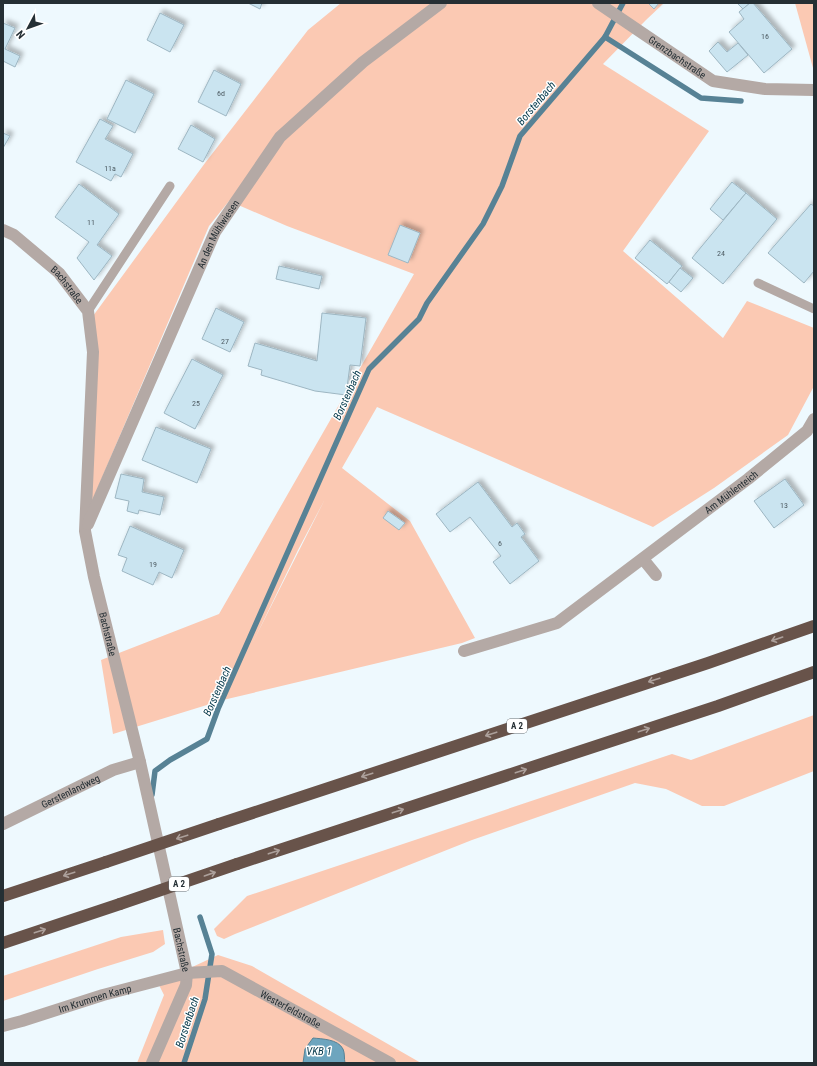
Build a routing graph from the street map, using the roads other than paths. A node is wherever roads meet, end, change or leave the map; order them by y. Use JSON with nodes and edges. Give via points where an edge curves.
{"nodes":[{"id":1,"x":441,"y":3,"type":"edge"},
{"id":2,"x":598,"y":3,"type":"edge"},
{"id":3,"x":814,"y":90,"type":"edge"},
{"id":4,"x":170,"y":186,"type":"dead end"},
{"id":5,"x":3,"y":230,"type":"edge"},
{"id":6,"x":758,"y":283,"type":"dead end"},
{"id":7,"x":814,"y":309,"type":"edge"},
{"id":8,"x":88,"y":311,"type":"junction"},
{"id":9,"x":814,"y":419,"type":"edge"},
{"id":10,"x":85,"y":531,"type":"junction"},
{"id":11,"x":643,"y":559,"type":"junction"},
{"id":12,"x":656,"y":575,"type":"dead end"},
{"id":13,"x":814,"y":626,"type":"edge"},
{"id":14,"x":464,"y":651,"type":"dead end"},
{"id":15,"x":814,"y":672,"type":"edge"},
{"id":16,"x":140,"y":762,"type":"junction"},
{"id":17,"x":3,"y":824,"type":"edge"},
{"id":18,"x":3,"y":896,"type":"edge"},
{"id":19,"x":3,"y":943,"type":"edge"},
{"id":20,"x":190,"y":973,"type":"junction"},
{"id":21,"x":3,"y":1026,"type":"edge"},
{"id":22,"x":152,"y":1063,"type":"edge"},
{"id":23,"x":390,"y":1063,"type":"edge"}],
"edges":[{"from":1,"to":10,"type":"street","name":"An den Mühlwiesen","via":[[363,62],[280,137],[214,232]]},
{"from":2,"to":3,"type":"street","name":"Grenzbachstraße","via":[[713,81],[765,89]]},
{"from":4,"to":8,"type":"lane"},
{"from":5,"to":8,"type":"street","name":"Bachstraße","via":[[14,235],[59,272]]},
{"from":6,"to":7,"type":"lane"},
{"from":8,"to":10,"type":"street","name":"Bachstraße","via":[[93,352]]},
{"from":9,"to":11,"type":"street","name":"Am Mühlenteich","via":[[807,431]]},
{"from":10,"to":16,"type":"street","name":"Bachstraße"},
{"from":11,"to":12,"type":"street"},
{"from":11,"to":14,"type":"street","name":"Am Mühlenteich","via":[[557,623]]},
{"from":13,"to":18,"type":"highway","number":"A 2","one_way":true,"bridge":true},
{"from":19,"to":15,"type":"highway","number":"A 2","one_way":true,"bridge":true},
{"from":16,"to":17,"type":"street","name":"Gerstenlandweg","via":[[113,770]]},
{"from":16,"to":20,"type":"street","name":"Bachstraße"},
{"from":20,"to":21,"type":"street","name":"Im Krummen Kamp","via":[[103,995]]},
{"from":20,"to":22,"type":"street","name":"Bachstraße"},
{"from":20,"to":23,"type":"street","name":"Westerfeldstraße","via":[[222,971]]}]}
